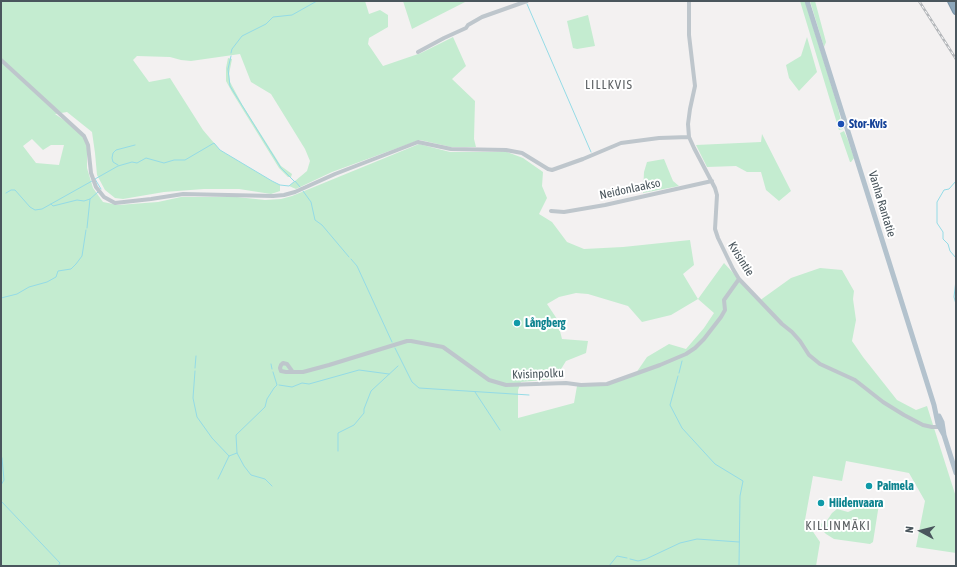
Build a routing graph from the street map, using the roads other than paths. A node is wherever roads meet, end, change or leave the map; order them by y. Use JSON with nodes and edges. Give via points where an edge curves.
{"nodes":[{"id":1,"x":527,"y":1,"type":"edge"},
{"id":2,"x":688,"y":1,"type":"edge"},
{"id":3,"x":807,"y":1,"type":"edge"},
{"id":4,"x":951,"y":1,"type":"edge"},
{"id":5,"x":956,"y":11,"type":"edge"},
{"id":6,"x":418,"y":52,"type":"dead end"},
{"id":7,"x":1,"y":60,"type":"edge"},
{"id":8,"x":689,"y":137,"type":"junction"},
{"id":9,"x":712,"y":181,"type":"junction"},
{"id":10,"x":551,"y":211,"type":"dead end"},
{"id":11,"x":740,"y":279,"type":"junction"},
{"id":12,"x":292,"y":372,"type":"junction"},
{"id":13,"x":941,"y":427,"type":"junction"},
{"id":14,"x":956,"y":473,"type":"edge"}],
"edges":[{"from":1,"to":6,"type":"street","via":[[482,17]]},
{"from":2,"to":8,"type":"street","name":"Kvisintie","via":[[695,86],[688,124]]},
{"from":3,"to":13,"type":"main road","name":"Vanha Rantatie"},
{"from":4,"to":5,"type":"highway"},
{"from":7,"to":8,"type":"street","via":[[84,136],[88,144],[91,173],[96,187],[104,197],[115,203],[183,194],[284,195],[418,142],[451,149],[506,150],[522,153],[552,170],[621,143]]},
{"from":8,"to":9,"type":"street","name":"Kvisintie"},
{"from":9,"to":10,"type":"street","name":"Neidonlaakso","via":[[572,211]]},
{"from":9,"to":11,"type":"street","name":"Kvisintie","via":[[717,195],[715,229]]},
{"from":11,"to":12,"type":"street","name":"Kvisinpolku","via":[[724,300],[725,310],[721,318],[695,348],[686,354],[607,384],[506,385],[489,380],[443,347],[412,341],[329,366]]},
{"from":11,"to":13,"type":"street","name":"Kvisintie","via":[[820,364],[855,380],[904,416],[923,425]]},
{"from":12,"to":12,"type":"street","name":"Kvisinpolku","via":[[281,371],[283,363],[287,364]]},
{"from":13,"to":14,"type":"main road","name":"Vanha Rantatie"}]}
